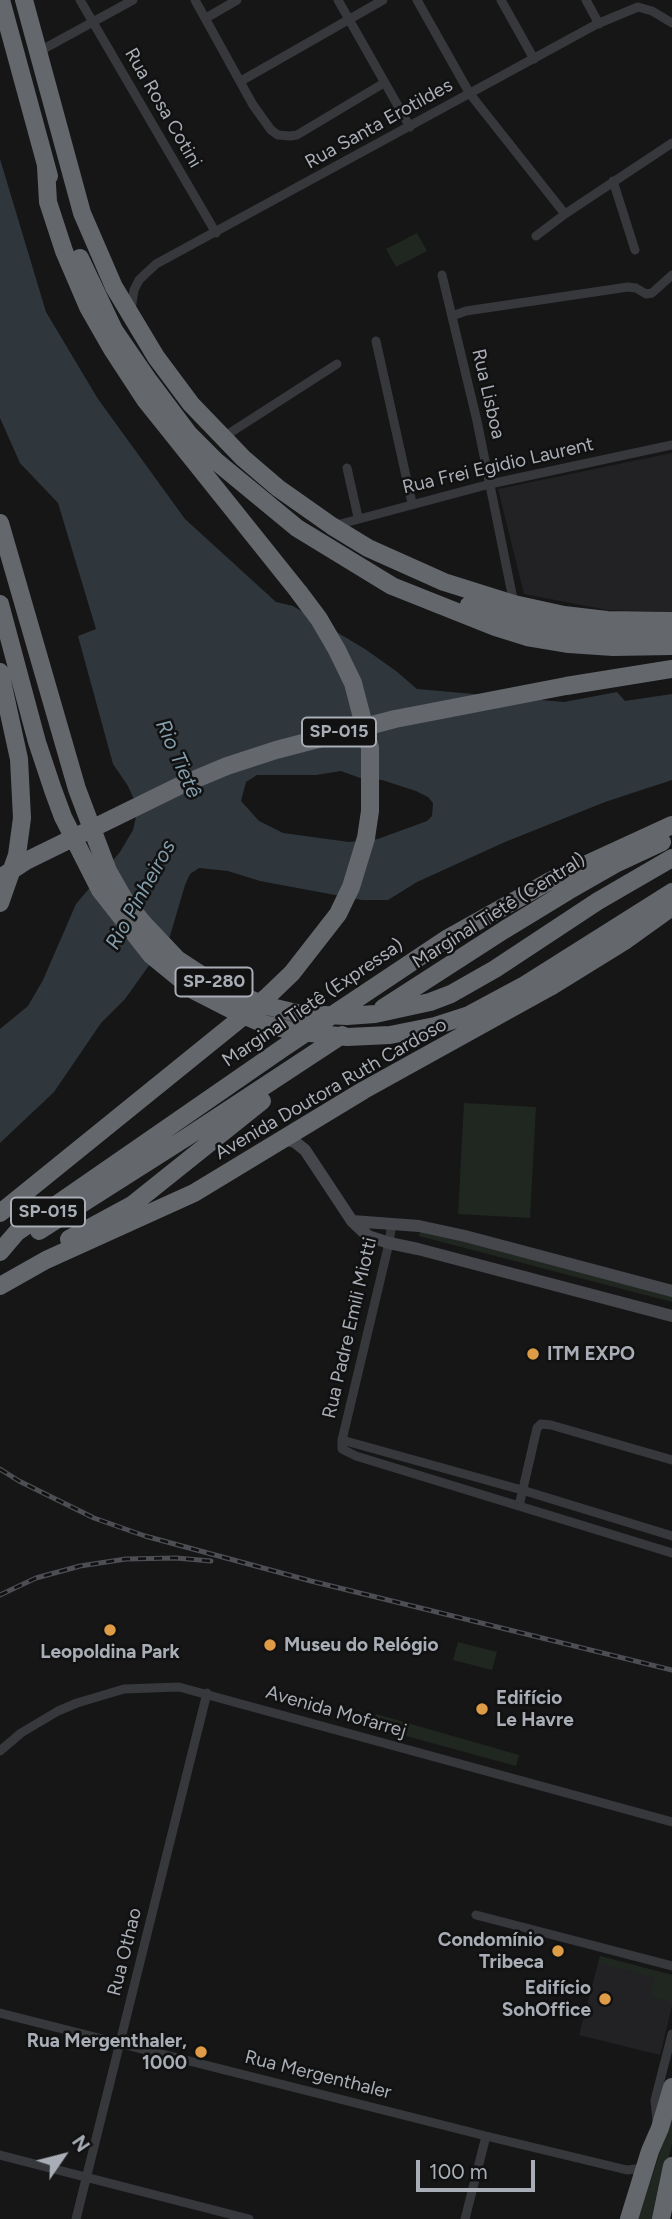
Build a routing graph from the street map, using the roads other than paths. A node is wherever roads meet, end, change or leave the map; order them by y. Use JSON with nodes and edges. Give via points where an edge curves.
{"nodes":[{"id":1,"x":1,"y":0,"type":"edge"},
{"id":2,"x":24,"y":0,"type":"edge"},
{"id":3,"x":80,"y":0,"type":"edge"},
{"id":4,"x":133,"y":0,"type":"edge"},
{"id":5,"x":195,"y":0,"type":"edge"},
{"id":6,"x":237,"y":0,"type":"edge"},
{"id":7,"x":338,"y":0,"type":"edge"},
{"id":8,"x":383,"y":0,"type":"edge"},
{"id":9,"x":416,"y":0,"type":"edge"},
{"id":10,"x":500,"y":0,"type":"edge"},
{"id":11,"x":586,"y":0,"type":"edge"},
{"id":12,"x":206,"y":18,"type":"junction"},
{"id":13,"x":349,"y":20,"type":"junction"},
{"id":14,"x":92,"y":22,"type":"junction"},
{"id":15,"x":600,"y":23,"type":"junction"},
{"id":16,"x":672,"y":23,"type":"edge"},
{"id":17,"x":38,"y":51,"type":"junction"},
{"id":18,"x":534,"y":59,"type":"junction"},
{"id":19,"x":242,"y":80,"type":"junction"},
{"id":20,"x":384,"y":83,"type":"junction"},
{"id":21,"x":470,"y":94,"type":"junction"},
{"id":22,"x":410,"y":127,"type":"junction"},
{"id":23,"x":672,"y":143,"type":"edge"},
{"id":24,"x":46,"y":167,"type":"junction"},
{"id":25,"x":613,"y":181,"type":"junction"},
{"id":26,"x":565,"y":214,"type":"junction"},
{"id":27,"x":216,"y":233,"type":"junction"},
{"id":28,"x":536,"y":236,"type":"dead end"},
{"id":29,"x":635,"y":250,"type":"dead end"},
{"id":30,"x":442,"y":275,"type":"dead end"},
{"id":31,"x":672,"y":275,"type":"edge"},
{"id":32,"x":130,"y":315,"type":"junction"},
{"id":33,"x":452,"y":316,"type":"junction"},
{"id":34,"x":376,"y":341,"type":"dead end"},
{"id":35,"x":337,"y":364,"type":"dead end"},
{"id":36,"x":222,"y":438,"type":"junction"},
{"id":37,"x":672,"y":445,"type":"edge"},
{"id":38,"x":347,"y":468,"type":"dead end"},
{"id":39,"x":490,"y":484,"type":"junction"},
{"id":40,"x":412,"y":503,"type":"junction"},
{"id":41,"x":358,"y":517,"type":"junction"},
{"id":42,"x":0,"y":523,"type":"edge"},
{"id":43,"x":332,"y":526,"type":"junction"},
{"id":44,"x":357,"y":564,"type":"junction"},
{"id":45,"x":0,"y":604,"type":"edge"},
{"id":46,"x":514,"y":604,"type":"junction"},
{"id":47,"x":672,"y":621,"type":"edge"},
{"id":48,"x":672,"y":630,"type":"edge"},
{"id":49,"x":672,"y":646,"type":"edge"},
{"id":50,"x":672,"y":669,"type":"edge"},
{"id":51,"x":0,"y":672,"type":"edge"},
{"id":52,"x":672,"y":825,"type":"edge"},
{"id":53,"x":672,"y":838,"type":"edge"},
{"id":54,"x":672,"y":858,"type":"edge"},
{"id":55,"x":0,"y":878,"type":"edge"},
{"id":56,"x":672,"y":892,"type":"edge"},
{"id":57,"x":0,"y":903,"type":"edge"},
{"id":58,"x":672,"y":907,"type":"edge"},
{"id":59,"x":438,"y":973,"type":"junction"},
{"id":60,"x":308,"y":1124,"type":"junction"},
{"id":61,"x":283,"y":1139,"type":"junction"},
{"id":62,"x":313,"y":1160,"type":"junction"},
{"id":63,"x":0,"y":1213,"type":"edge"},
{"id":64,"x":352,"y":1221,"type":"junction"},
{"id":65,"x":392,"y":1223,"type":"junction"},
{"id":66,"x":419,"y":1226,"type":"junction"},
{"id":67,"x":389,"y":1243,"type":"junction"},
{"id":68,"x":418,"y":1249,"type":"junction"},
{"id":69,"x":0,"y":1254,"type":"edge"},
{"id":70,"x":46,"y":1260,"type":"junction"},
{"id":71,"x":646,"y":1284,"type":"junction"},
{"id":72,"x":0,"y":1286,"type":"edge"},
{"id":73,"x":672,"y":1291,"type":"edge"},
{"id":74,"x":644,"y":1308,"type":"junction"},
{"id":75,"x":672,"y":1316,"type":"edge"},
{"id":76,"x":341,"y":1440,"type":"junction"},
{"id":77,"x":672,"y":1460,"type":"edge"},
{"id":78,"x":522,"y":1490,"type":"junction"},
{"id":79,"x":519,"y":1506,"type":"junction"},
{"id":80,"x":604,"y":1516,"type":"junction"},
{"id":81,"x":600,"y":1531,"type":"junction"},
{"id":82,"x":672,"y":1536,"type":"edge"},
{"id":83,"x":672,"y":1553,"type":"edge"},
{"id":84,"x":207,"y":1693,"type":"junction"},
{"id":85,"x":0,"y":1751,"type":"edge"},
{"id":86,"x":672,"y":1822,"type":"edge"},
{"id":87,"x":476,"y":1915,"type":"dead end"},
{"id":88,"x":672,"y":1966,"type":"edge"},
{"id":89,"x":0,"y":2013,"type":"edge"},
{"id":90,"x":672,"y":2034,"type":"edge"},
{"id":91,"x":121,"y":2044,"type":"junction"},
{"id":92,"x":672,"y":2087,"type":"edge"},
{"id":93,"x":659,"y":2131,"type":"junction"},
{"id":94,"x":486,"y":2136,"type":"junction"},
{"id":95,"x":0,"y":2155,"type":"edge"},
{"id":96,"x":671,"y":2173,"type":"edge"},
{"id":97,"x":637,"y":2176,"type":"junction"},
{"id":98,"x":86,"y":2177,"type":"junction"},
{"id":99,"x":76,"y":2219,"type":"edge"},
{"id":100,"x":249,"y":2219,"type":"edge"},
{"id":101,"x":465,"y":2219,"type":"edge"},
{"id":102,"x":629,"y":2219,"type":"edge"},
{"id":103,"x":635,"y":2219,"type":"edge"},
{"id":104,"x":661,"y":2219,"type":"edge"}],
"edges":[{"from":1,"to":24,"type":"highway"},
{"from":2,"to":17,"type":"highway"},
{"from":3,"to":14,"type":"street","name":"Rua Rosa Cotini"},
{"from":4,"to":14,"type":"street"},
{"from":5,"to":12,"type":"street"},
{"from":6,"to":12,"type":"street"},
{"from":7,"to":13,"type":"street"},
{"from":8,"to":13,"type":"street"},
{"from":9,"to":21,"type":"street"},
{"from":10,"to":18,"type":"street"},
{"from":11,"to":15,"type":"street"},
{"from":12,"to":19,"type":"street"},
{"from":13,"to":19,"type":"street"},
{"from":13,"to":20,"type":"street"},
{"from":14,"to":17,"type":"street"},
{"from":14,"to":27,"type":"street","name":"Rua Rosa Cotini"},
{"from":15,"to":16,"type":"street","name":"Rua Santa Erotildes","via":[[638,7]]},
{"from":15,"to":18,"type":"street","name":"Rua Santa Erotildes"},
{"from":17,"to":32,"type":"highway","via":[[82,213]]},
{"from":18,"to":21,"type":"street","name":"Rua Santa Erotildes"},
{"from":19,"to":20,"type":"street","via":[[265,123],[285,136],[297,135]]},
{"from":20,"to":22,"type":"street"},
{"from":21,"to":22,"type":"street","name":"Rua Santa Erotildes"},
{"from":21,"to":26,"type":"street"},
{"from":22,"to":27,"type":"street","name":"Rua Santa Erotildes"},
{"from":23,"to":25,"type":"street"},
{"from":24,"to":44,"type":"highway","via":[[68,229],[114,330],[188,433],[297,528]]},
{"from":24,"to":63,"type":"highway","via":[[48,201],[56,227],[88,307],[112,349],[146,401],[318,619],[353,683],[370,748],[370,811],[351,887],[338,914],[307,956],[267,997]]},
{"from":25,"to":26,"type":"street"},
{"from":25,"to":29,"type":"street"},
{"from":26,"to":28,"type":"street"},
{"from":27,"to":32,"type":"street","name":"Rua Santa Erotildes","via":[[146,272],[134,290]]},
{"from":30,"to":33,"type":"street","name":"Rua Lisboa"},
{"from":31,"to":33,"type":"street","via":[[652,293],[628,287]]},
{"from":32,"to":36,"type":"highway","via":[[156,358]]},
{"from":33,"to":39,"type":"street","name":"Rua Lisboa"},
{"from":34,"to":40,"type":"street"},
{"from":35,"to":36,"type":"street"},
{"from":36,"to":43,"type":"highway","via":[[278,488]]},
{"from":37,"to":39,"type":"street","name":"Rua Frei Egidio Laurent"},
{"from":38,"to":41,"type":"street"},
{"from":39,"to":40,"type":"street","name":"Rua Frei Egidio Laurent"},
{"from":39,"to":46,"type":"street","name":"Rua Lisboa"},
{"from":40,"to":41,"type":"street","name":"Rua Frei Egidio Laurent"},
{"from":41,"to":43,"type":"street","name":"Rua Frei Egidio Laurent"},
{"from":42,"to":54,"type":"highway","number":"SP-280","via":[[62,739],[108,872],[124,899],[170,952],[206,978],[267,1006],[301,1014],[375,1014],[429,1002],[495,969]]},
{"from":43,"to":46,"type":"highway","via":[[422,573]]},
{"from":44,"to":48,"type":"highway","via":[[461,603],[526,621],[612,634]]},
{"from":44,"to":49,"type":"highway","via":[[392,586],[527,637],[584,645]]},
{"from":45,"to":56,"type":"highway","via":[[63,817],[100,890],[151,955],[195,991],[236,1012],[293,1031],[347,1037],[435,1026],[469,1015],[523,986]]},
{"from":46,"to":47,"type":"highway","via":[[607,620]]},
{"from":50,"to":55,"type":"highway","number":"SP-015","via":[[395,719],[276,750],[179,786],[46,850]]},
{"from":51,"to":57,"type":"highway","via":[[22,793],[17,855]]},
{"from":52,"to":69,"type":"highway","name":"Marginal Tietê (Expressa)","number":"SP-015","via":[[548,882],[448,938],[17,1232]]},
{"from":53,"to":59,"type":"highway","name":"Marginal Tietê (Central)","via":[[568,891]]},
{"from":58,"to":60,"type":"highway","name":"Avenida Doutora Ruth Cardoso","via":[[551,987]]},
{"from":59,"to":69,"type":"highway","name":"Marginal Tietê (Central)"},
{"from":59,"to":70,"type":"highway","via":[[431,987],[331,1048],[132,1205],[61,1243]]},
{"from":60,"to":61,"type":"highway","name":"Avenida Doutora Ruth Cardoso"},
{"from":60,"to":62,"type":"street","via":[[305,1137]]},
{"from":61,"to":62,"type":"street","via":[[300,1145]]},
{"from":61,"to":70,"type":"highway","name":"Avenida Doutora Ruth Cardoso","via":[[194,1193]]},
{"from":62,"to":64,"type":"street"},
{"from":64,"to":65,"type":"street"},
{"from":64,"to":67,"type":"street","via":[[368,1236]]},
{"from":65,"to":66,"type":"street"},
{"from":65,"to":67,"type":"street","name":"Rua Padre Emili Miotti"},
{"from":66,"to":68,"type":"street","via":[[413,1239]]},
{"from":66,"to":71,"type":"street"},
{"from":67,"to":68,"type":"street"},
{"from":67,"to":76,"type":"street","name":"Rua Padre Emili Miotti"},
{"from":68,"to":74,"type":"street"},
{"from":70,"to":72,"type":"highway","name":"Avenida Doutora Ruth Cardoso"},
{"from":71,"to":73,"type":"street"},
{"from":71,"to":74,"type":"street","via":[[638,1293]]},
{"from":74,"to":75,"type":"street"},
{"from":76,"to":78,"type":"street"},
{"from":76,"to":79,"type":"street","via":[[342,1449],[349,1454]]},
{"from":77,"to":78,"type":"street","via":[[541,1424]]},
{"from":78,"to":79,"type":"street"},
{"from":78,"to":80,"type":"street"},
{"from":79,"to":81,"type":"street"},
{"from":80,"to":81,"type":"street"},
{"from":80,"to":82,"type":"street"},
{"from":81,"to":83,"type":"street"},
{"from":84,"to":85,"type":"street","name":"Avenida Mofarrej","via":[[149,1687],[103,1694],[58,1711]]},
{"from":84,"to":86,"type":"street","name":"Avenida Mofarrej"},
{"from":84,"to":91,"type":"street","name":"Rua Othao"},
{"from":87,"to":88,"type":"street"},
{"from":89,"to":91,"type":"street","name":"Rua Mergenthaler"},
{"from":90,"to":93,"type":"street","via":[[655,2100]]},
{"from":91,"to":94,"type":"street","name":"Rua Mergenthaler"},
{"from":91,"to":98,"type":"street","name":"Rua Othao"},
{"from":92,"to":93,"type":"highway"},
{"from":93,"to":97,"type":"highway"},
{"from":94,"to":97,"type":"street","name":"Rua Mergenthaler"},
{"from":94,"to":101,"type":"street"},
{"from":95,"to":98,"type":"street"},
{"from":96,"to":104,"type":"highway"},
{"from":97,"to":102,"type":"highway"},
{"from":97,"to":103,"type":"street"},
{"from":98,"to":99,"type":"street","name":"Rua Othao"},
{"from":98,"to":100,"type":"street"}]}
